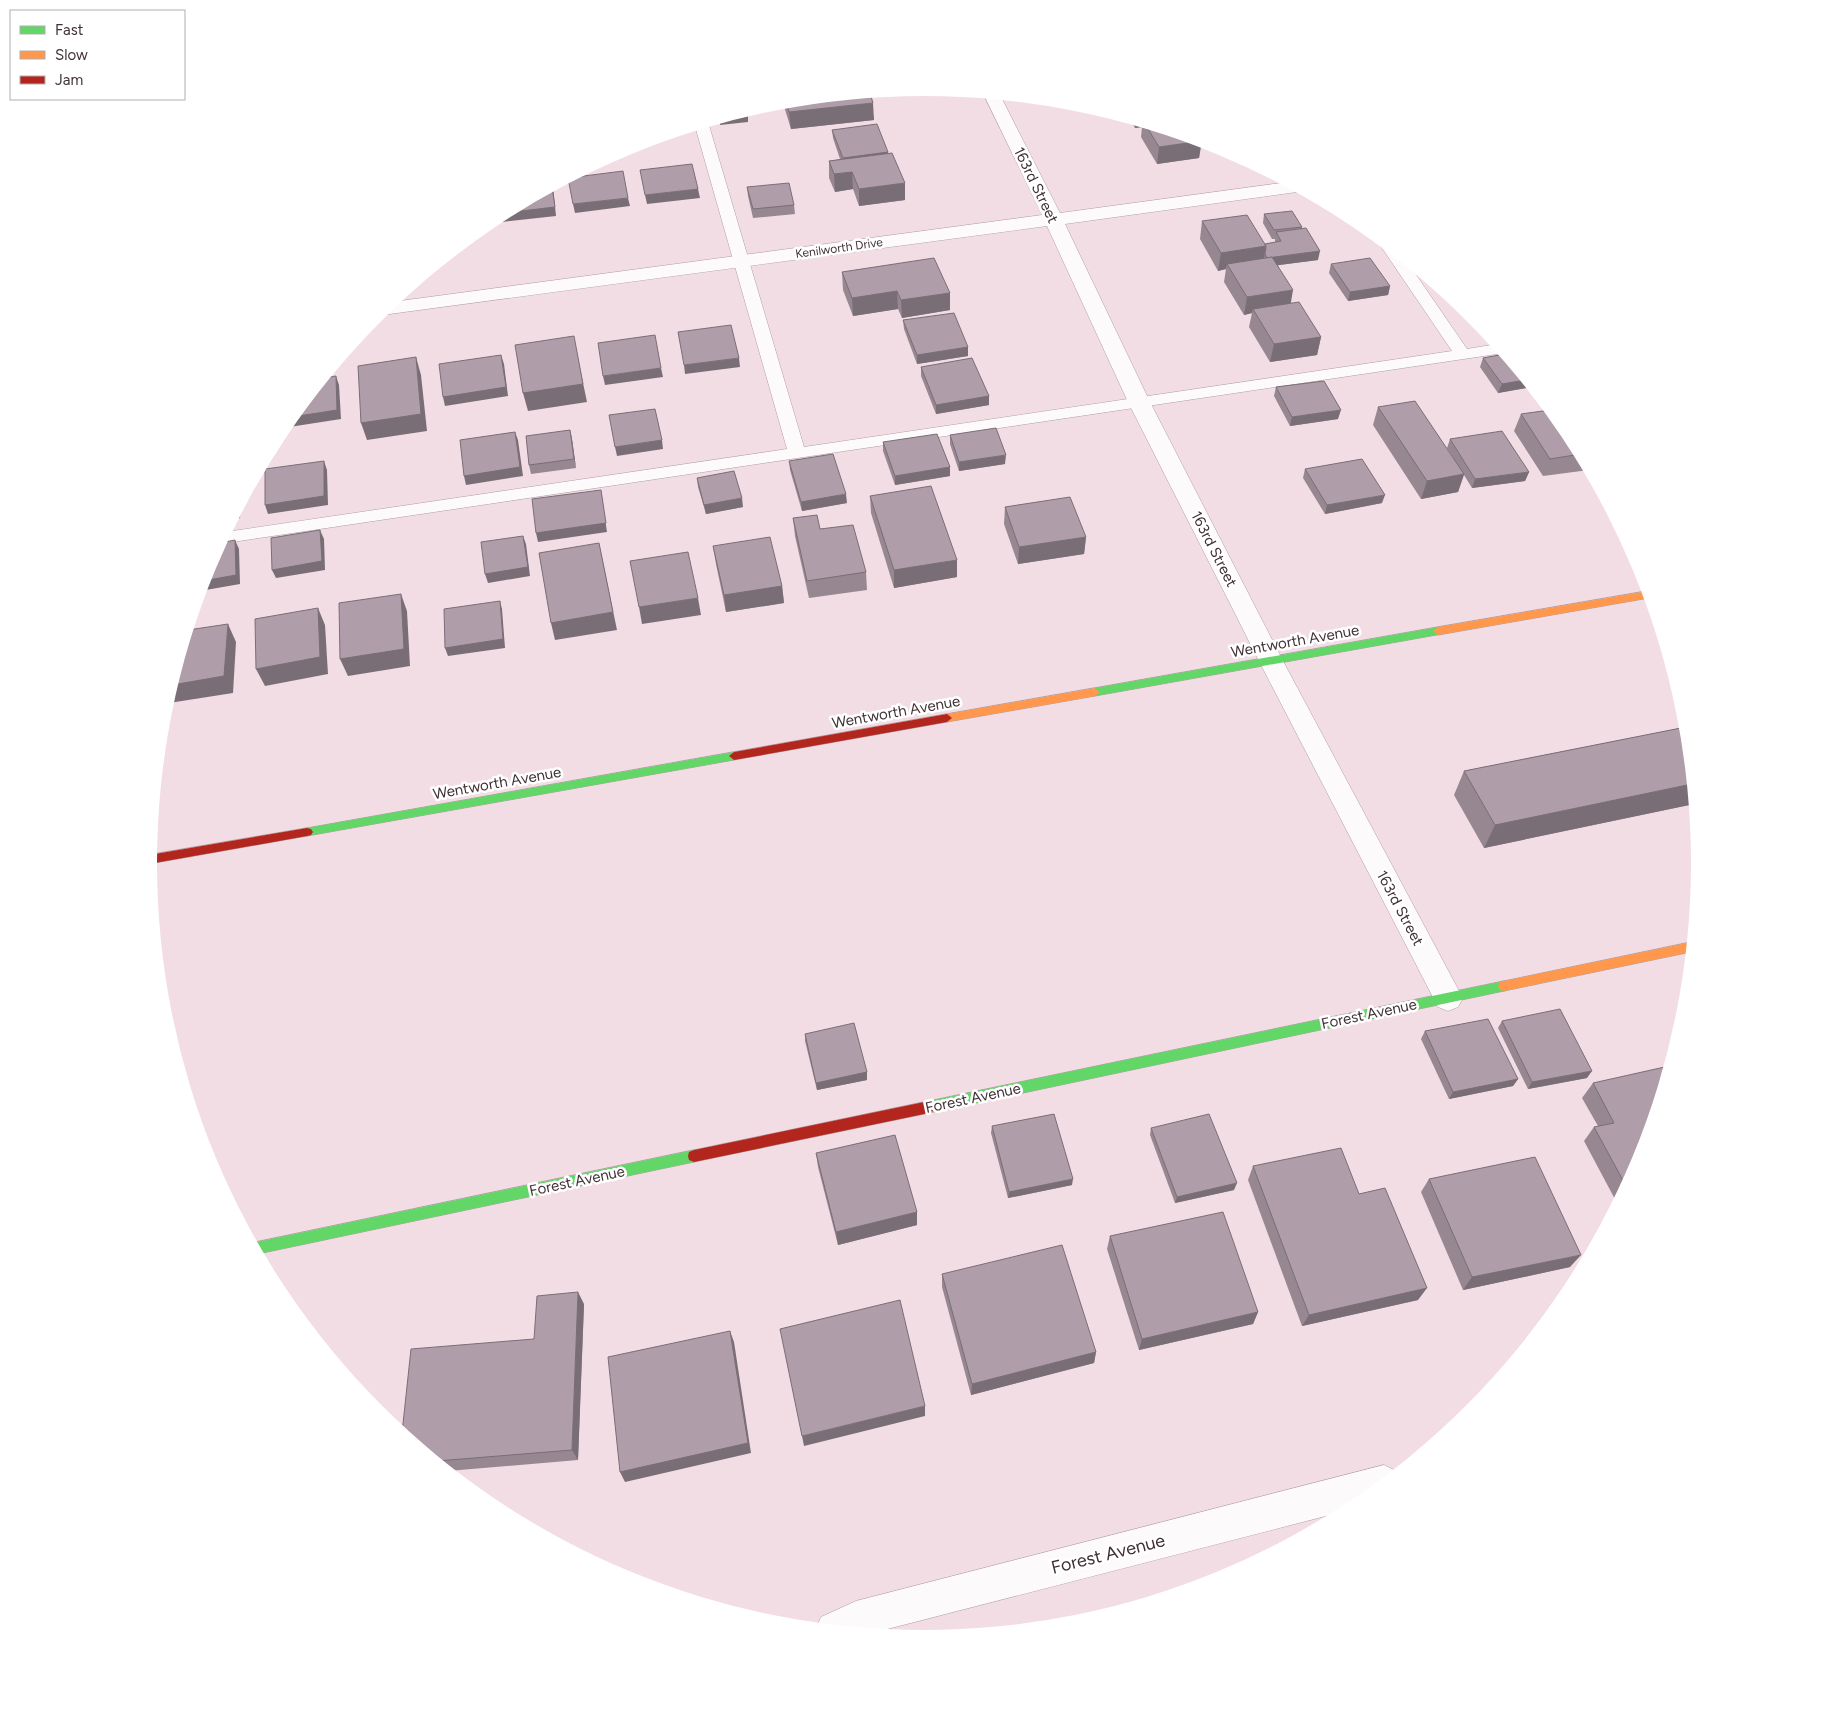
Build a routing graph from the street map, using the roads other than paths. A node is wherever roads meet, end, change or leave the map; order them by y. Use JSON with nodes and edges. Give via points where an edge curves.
{"nodes":[{"id":1,"x":994,"y":100,"type":"edge"},
{"id":2,"x":703,"y":129,"type":"edge"},
{"id":3,"x":1287,"y":188,"type":"edge"},
{"id":4,"x":1054,"y":220,"type":"junction"},
{"id":5,"x":741,"y":262,"type":"junction"},
{"id":6,"x":1400,"y":262,"type":"edge"},
{"id":7,"x":397,"y":307,"type":"edge"},
{"id":8,"x":1493,"y":350,"type":"edge"},
{"id":9,"x":1462,"y":354,"type":"junction"},
{"id":10,"x":1139,"y":402,"type":"junction"},
{"id":11,"x":797,"y":454,"type":"junction"},
{"id":12,"x":230,"y":538,"type":"edge"},
{"id":13,"x":1642,"y":595,"type":"edge"},
{"id":14,"x":1270,"y":661,"type":"junction"},
{"id":15,"x":157,"y":859,"type":"edge"},
{"id":16,"x":1685,"y":948,"type":"edge"},
{"id":17,"x":1448,"y":998,"type":"junction"},
{"id":18,"x":261,"y":1247,"type":"edge"},
{"id":19,"x":1352,"y":1500,"type":"edge"},
{"id":20,"x":844,"y":1625,"type":"edge"}],
"edges":[{"from":1,"to":4,"type":"street","name":"163rd Street"},
{"from":2,"to":5,"type":"lane"},
{"from":3,"to":4,"type":"street","name":"Kenilworth Drive"},
{"from":4,"to":5,"type":"street","name":"Kenilworth Drive"},
{"from":4,"to":10,"type":"street","name":"163rd Street"},
{"from":5,"to":7,"type":"street","name":"Kenilworth Drive"},
{"from":5,"to":11,"type":"lane"},
{"from":6,"to":9,"type":"lane"},
{"from":8,"to":9,"type":"lane"},
{"from":9,"to":10,"type":"lane"},
{"from":10,"to":11,"type":"lane"},
{"from":10,"to":14,"type":"street","name":"163rd Street"},
{"from":11,"to":12,"type":"lane"},
{"from":13,"to":14,"type":"street","name":"Wentworth Avenue"},
{"from":14,"to":15,"type":"street","name":"Wentworth Avenue"},
{"from":14,"to":17,"type":"street","name":"163rd Street"},
{"from":16,"to":17,"type":"street","name":"Forest Avenue"},
{"from":17,"to":18,"type":"street","name":"Forest Avenue"},
{"from":19,"to":20,"type":"street","name":"Forest Avenue","via":[[856,1619]]}]}
